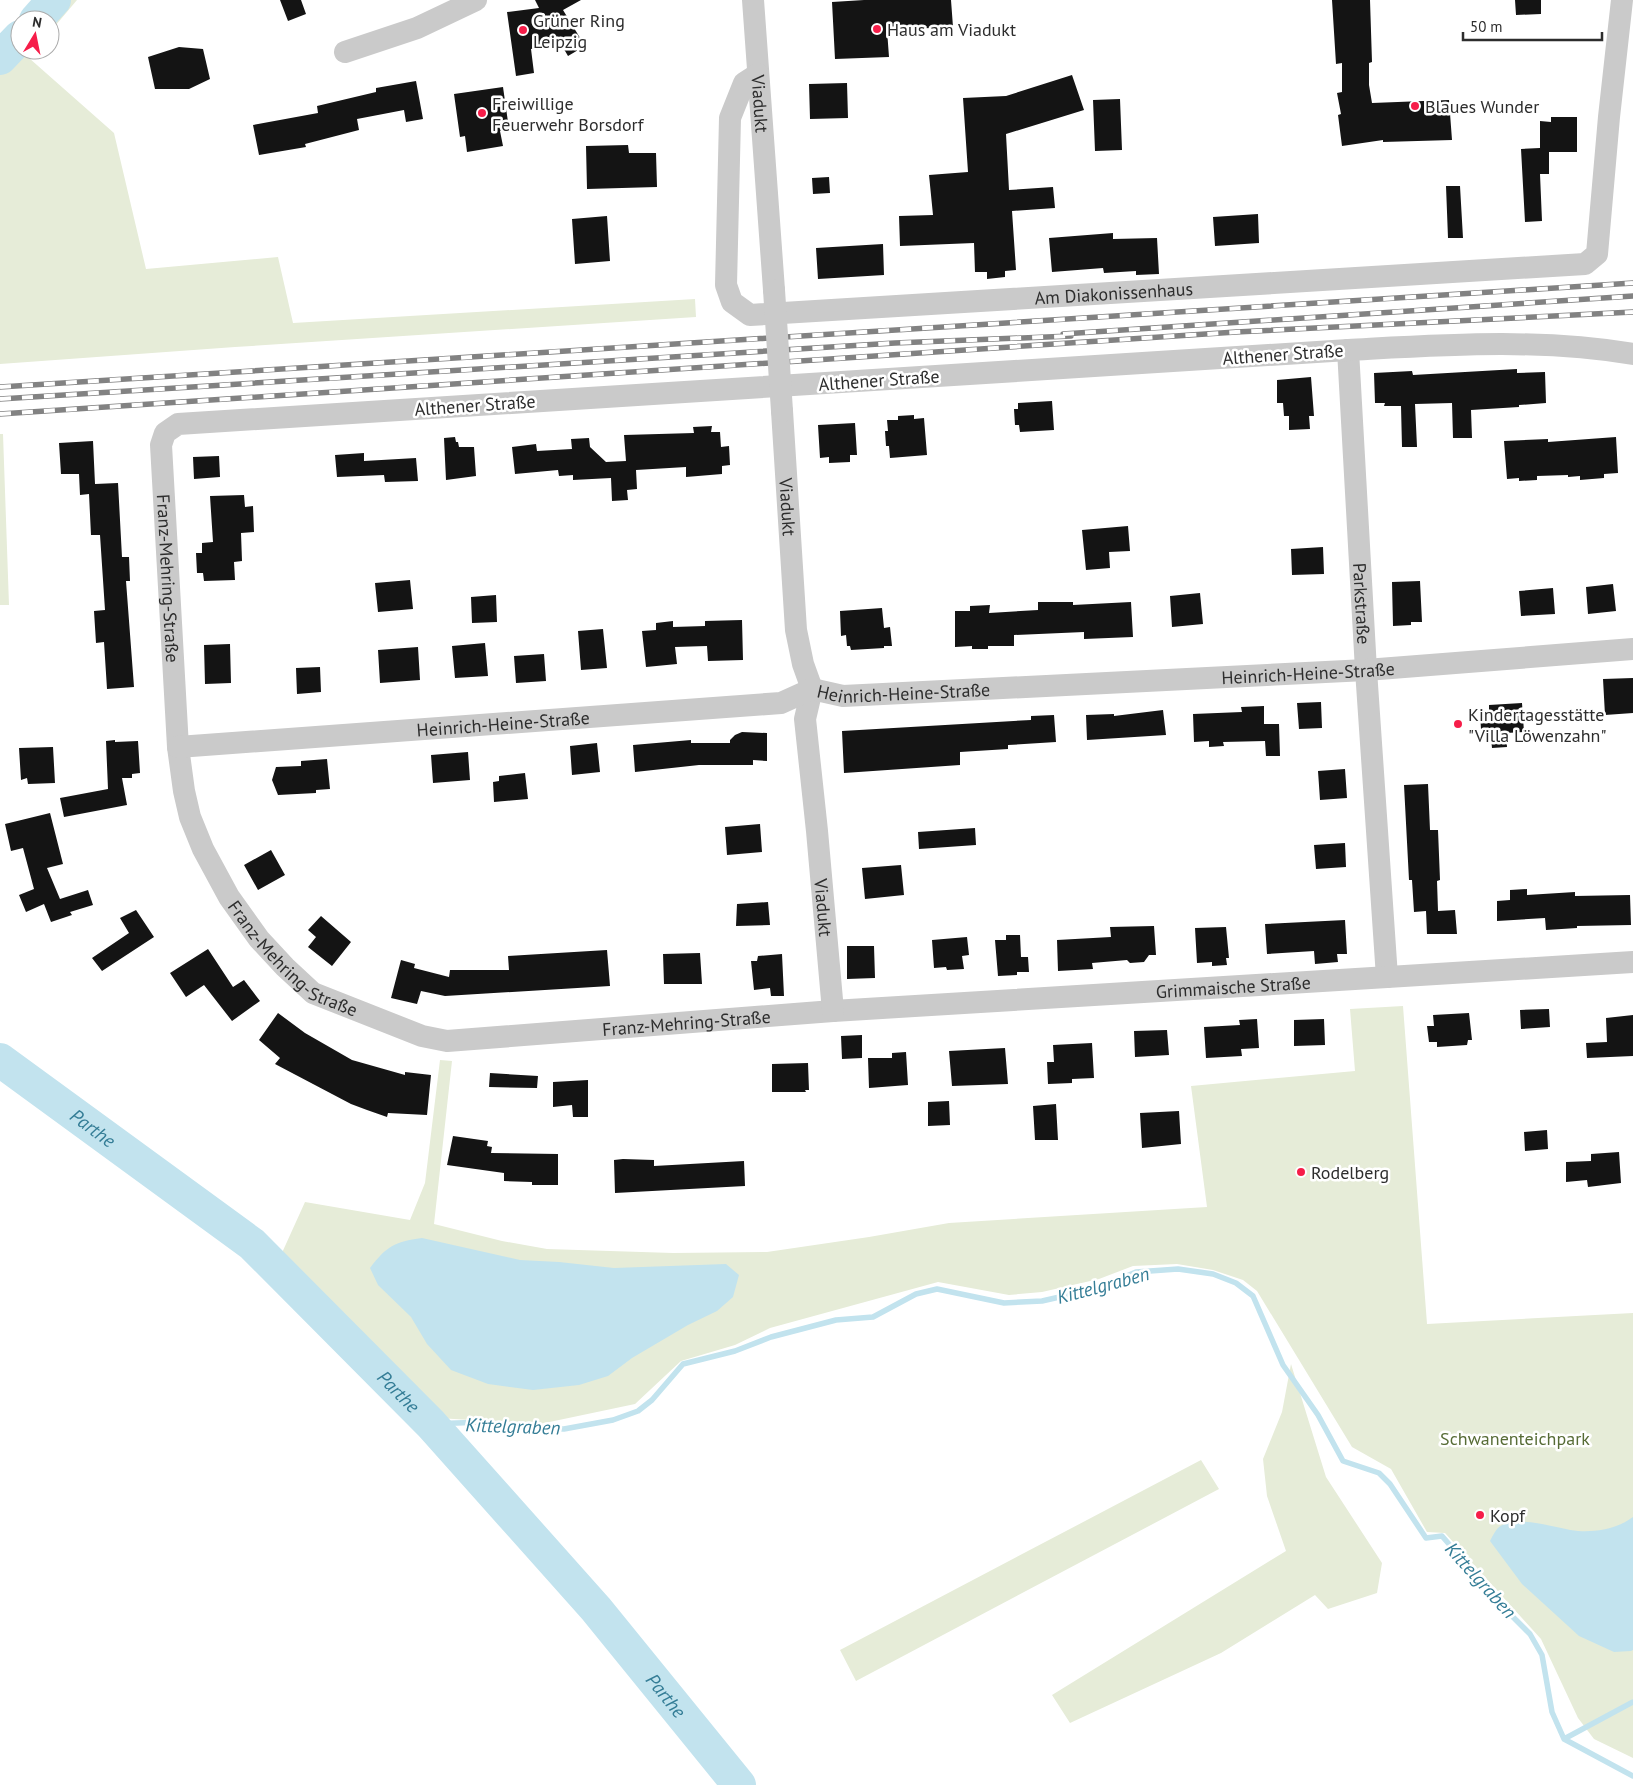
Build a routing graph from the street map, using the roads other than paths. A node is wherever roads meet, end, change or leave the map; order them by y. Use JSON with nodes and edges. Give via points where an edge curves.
{"nodes":[{"id":1,"x":476,"y":0,"type":"edge"},
{"id":2,"x":753,"y":0,"type":"edge"},
{"id":3,"x":1622,"y":0,"type":"edge"},
{"id":4,"x":1626,"y":40,"type":"edge"},
{"id":5,"x":345,"y":52,"type":"dead end"},
{"id":6,"x":758,"y":74,"type":"junction"},
{"id":7,"x":1348,"y":350,"type":"junction"},
{"id":8,"x":1633,"y":354,"type":"edge"},
{"id":9,"x":165,"y":433,"type":"joint"},
{"id":10,"x":1633,"y":649,"type":"edge"},
{"id":11,"x":1366,"y":670,"type":"junction"},
{"id":12,"x":812,"y":690,"type":"junction"},
{"id":13,"x":178,"y":747,"type":"junction"},
{"id":14,"x":1633,"y":962,"type":"edge"},
{"id":15,"x":1387,"y":977,"type":"junction"},
{"id":16,"x":833,"y":1011,"type":"junction"}],
"edges":[{"from":1,"to":5,"type":"street","via":[[417,28]]},
{"from":2,"to":6,"type":"street","name":"Viadukt"},
{"from":3,"to":4,"type":"street","name":"Am Diakonissenhaus"},
{"from":4,"to":6,"type":"street","name":"Am Diakonissenhaus","via":[[1608,117],[1597,254],[1585,264],[750,315],[732,302],[726,285],[730,118],[744,83]]},
{"from":6,"to":12,"type":"street","name":"Viadukt","bridge":true,"via":[[796,630]]},
{"from":7,"to":8,"type":"street","name":"Althener Straße","via":[[1544,344]]},
{"from":7,"to":9,"type":"street","name":"Althener Straße","via":[[178,424]]},
{"from":7,"to":11,"type":"street","name":"Parkstraße"},
{"from":9,"to":13,"type":"street","name":"Franz-Mehring-Straße","via":[[161,445]]},
{"from":10,"to":11,"type":"street","name":"Heinrich-Heine-Straße"},
{"from":11,"to":12,"type":"street","name":"Heinrich-Heine-Straße","via":[[842,696]]},
{"from":11,"to":15,"type":"street","name":"Parkstraße"},
{"from":12,"to":13,"type":"street","name":"Heinrich-Heine-Straße","via":[[781,703]]},
{"from":12,"to":16,"type":"street","name":"Viadukt","via":[[805,719]]},
{"from":13,"to":16,"type":"street","name":"Franz-Mehring-Straße","via":[[190,817],[216,874],[259,939],[313,993],[422,1036],[447,1041]]},
{"from":14,"to":15,"type":"street","name":"Grimmaische Straße"},
{"from":15,"to":16,"type":"street","name":"Grimmaische Straße"}]}
